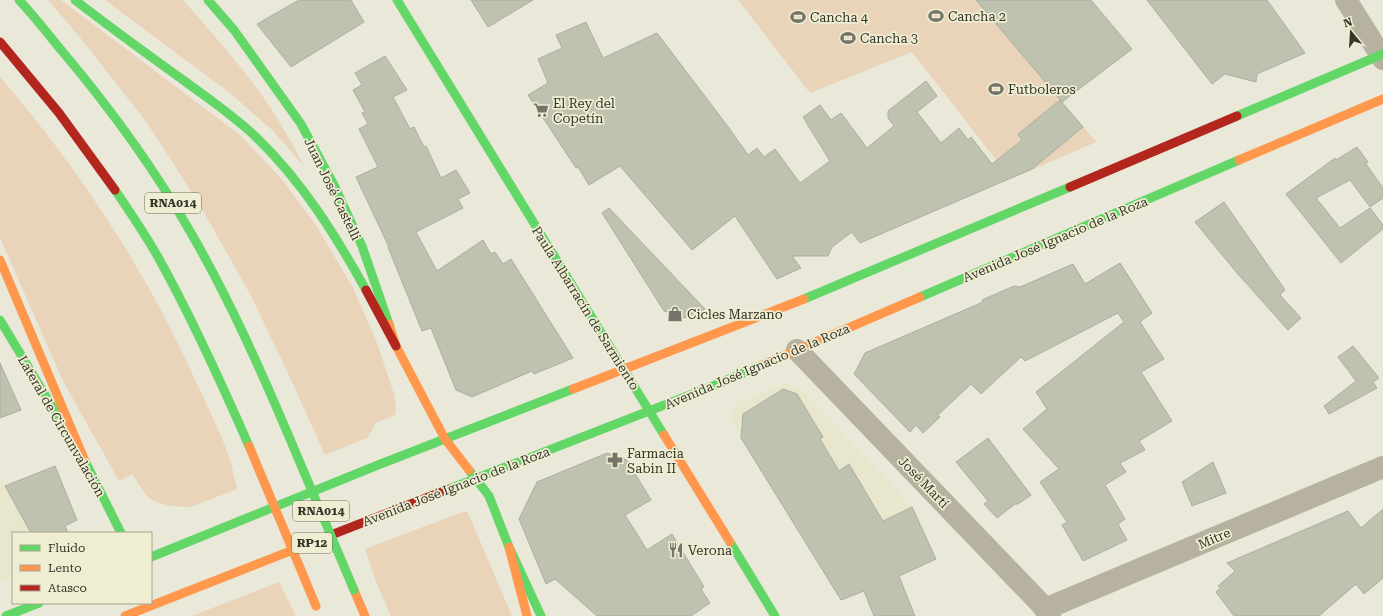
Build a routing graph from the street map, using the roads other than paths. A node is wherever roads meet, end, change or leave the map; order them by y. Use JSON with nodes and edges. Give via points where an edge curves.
{"nodes":[{"id":1,"x":18,"y":0,"type":"edge"},
{"id":2,"x":75,"y":0,"type":"edge"},
{"id":3,"x":208,"y":0,"type":"edge"},
{"id":4,"x":397,"y":0,"type":"edge"},
{"id":5,"x":1346,"y":0,"type":"edge"},
{"id":6,"x":0,"y":42,"type":"edge"},
{"id":7,"x":1382,"y":56,"type":"edge"},
{"id":8,"x":1383,"y":99,"type":"edge"},
{"id":9,"x":0,"y":260,"type":"edge"},
{"id":10,"x":0,"y":320,"type":"edge"},
{"id":11,"x":396,"y":346,"type":"junction"},
{"id":12,"x":797,"y":350,"type":"junction"},
{"id":13,"x":624,"y":369,"type":"junction"},
{"id":14,"x":649,"y":410,"type":"junction"},
{"id":15,"x":445,"y":439,"type":"junction"},
{"id":16,"x":85,"y":461,"type":"junction"},
{"id":17,"x":1383,"y":467,"type":"edge"},
{"id":18,"x":476,"y":479,"type":"junction"},
{"id":19,"x":120,"y":532,"type":"edge"},
{"id":20,"x":509,"y":547,"type":"junction"},
{"id":21,"x":152,"y":557,"type":"edge"},
{"id":22,"x":152,"y":603,"type":"edge"},
{"id":23,"x":36,"y":604,"type":"edge"},
{"id":24,"x":148,"y":605,"type":"edge"},
{"id":25,"x":1048,"y":612,"type":"edge"},
{"id":26,"x":6,"y":616,"type":"edge"},
{"id":27,"x":125,"y":616,"type":"edge"},
{"id":28,"x":152,"y":616,"type":"edge"},
{"id":29,"x":320,"y":616,"type":"edge"},
{"id":30,"x":365,"y":616,"type":"edge"},
{"id":31,"x":527,"y":616,"type":"edge"},
{"id":32,"x":541,"y":616,"type":"edge"},
{"id":33,"x":775,"y":616,"type":"edge"}],
"edges":[{"from":1,"to":30,"type":"main road","number":"RNA014","bridge":true,"via":[[106,105],[163,187],[194,238],[258,364]]},
{"from":2,"to":11,"type":"main road","via":[[227,112],[258,139],[302,186],[353,266]]},
{"from":3,"to":11,"type":"main road","name":"Juan José Castelli","via":[[273,83],[301,124],[336,187],[362,246]]},
{"from":4,"to":13,"type":"main road","name":"Paula Albarracín de Sarmiento"},
{"from":5,"to":7,"type":"street"},
{"from":6,"to":29,"type":"main road","number":"RNA014","bridge":true,"via":[[86,148],[157,255],[202,341]]},
{"from":7,"to":13,"type":"main road","via":[[831,288]]},
{"from":8,"to":12,"type":"main road","name":"Avenida José Ignacio de la Roza"},
{"from":9,"to":16,"type":"main road"},
{"from":10,"to":16,"type":"main road","name":"Lateral de Circunvalación"},
{"from":11,"to":15,"type":"main road","name":"Juan José Castelli"},
{"from":12,"to":14,"type":"main road","name":"Avenida José Ignacio de la Roza"},
{"from":12,"to":25,"type":"street","name":"José Martí"},
{"from":13,"to":14,"type":"main road","name":"Paula Albarracín de Sarmiento"},
{"from":13,"to":15,"type":"main road"},
{"from":14,"to":18,"type":"main road","name":"Avenida José Ignacio de la Roza"},
{"from":14,"to":33,"type":"main road","name":"Paula Albarracín de Sarmiento"},
{"from":15,"to":18,"type":"main road"},
{"from":15,"to":21,"type":"main road"},
{"from":16,"to":19,"type":"main road","name":"Lateral de Circunvalación"},
{"from":17,"to":25,"type":"street","name":"Mitre"},
{"from":18,"to":20,"type":"main road","via":[[490,496]]},
{"from":18,"to":22,"type":"main road","name":"Avenida José Ignacio de la Roza","number":"RP12"},
{"from":20,"to":31,"type":"main road"},
{"from":20,"to":32,"type":"main road"},
{"from":23,"to":26,"type":"main road"},
{"from":24,"to":27,"type":"main road","name":"Avenida José Ignacio de la Roza","number":"RP12"},
{"from":24,"to":28,"type":"main road"}]}
